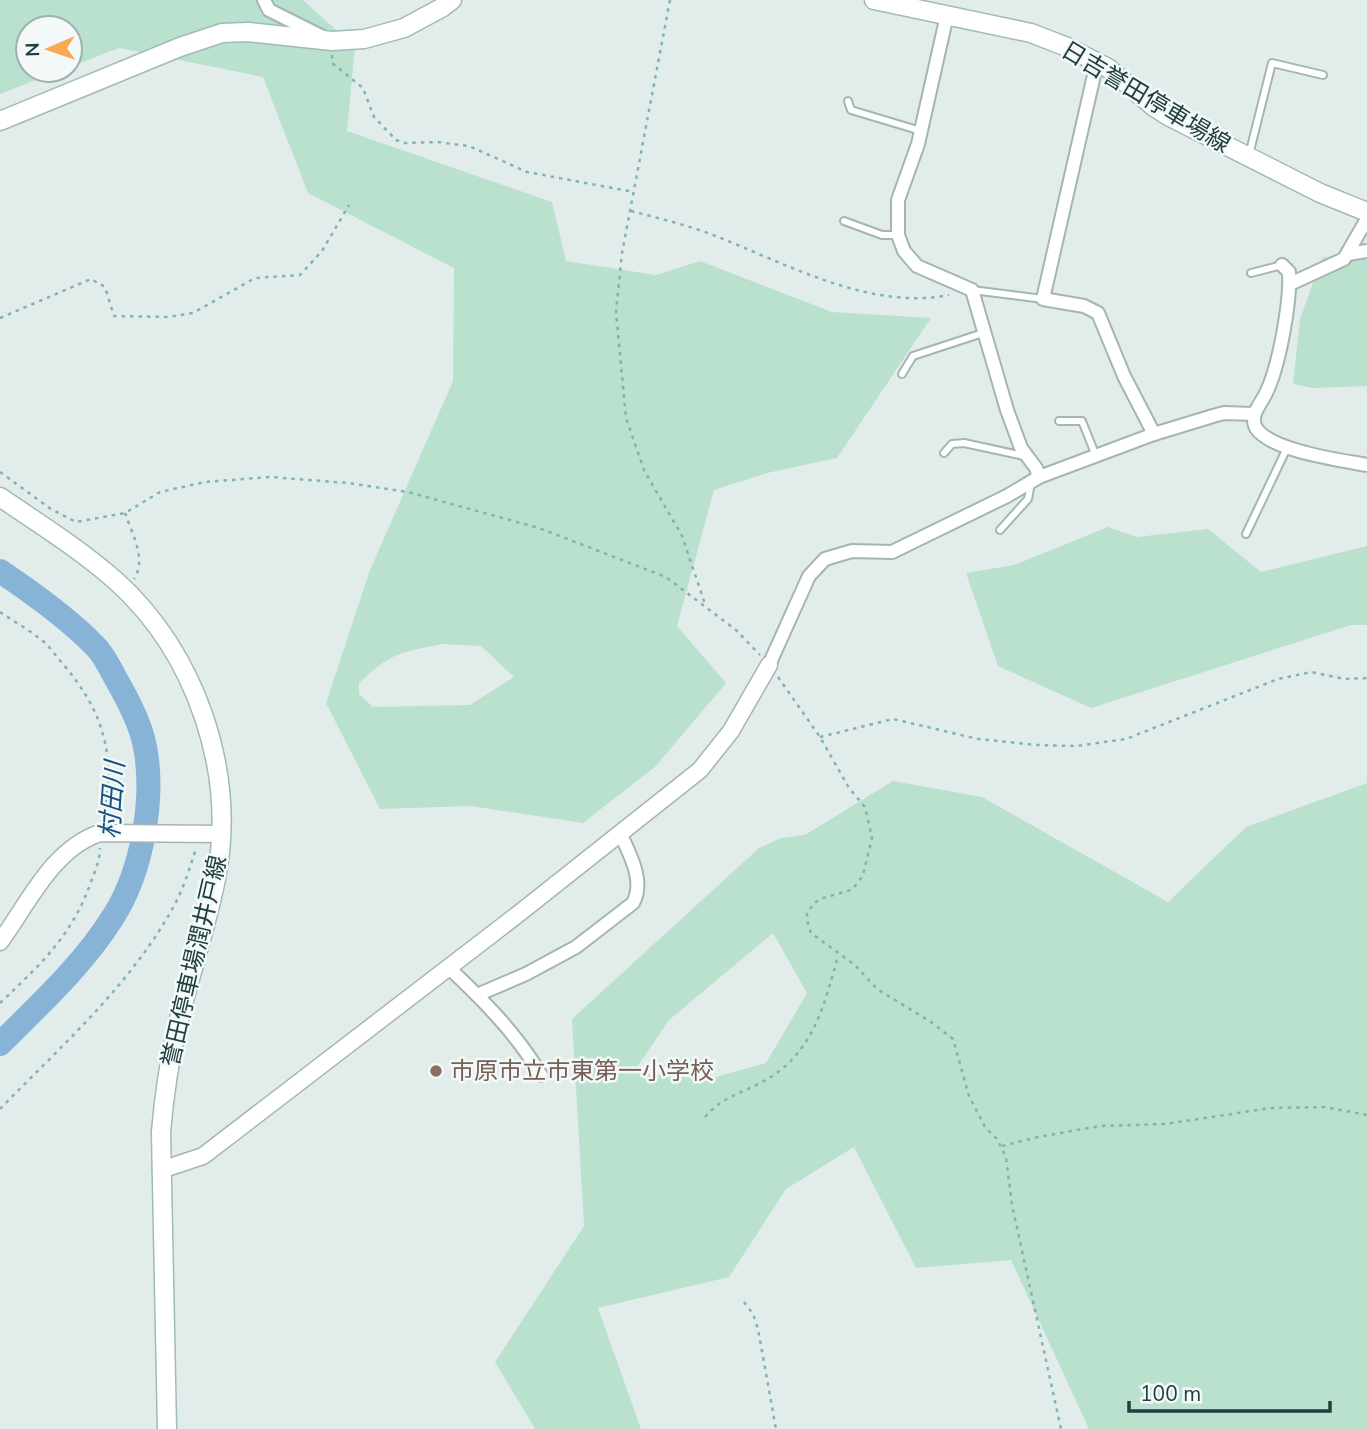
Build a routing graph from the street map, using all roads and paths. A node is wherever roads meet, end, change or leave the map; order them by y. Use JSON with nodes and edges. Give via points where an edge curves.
{"nodes":[{"id":1,"x":264,"y":0,"type":"edge"},
{"id":2,"x":452,"y":0,"type":"edge"},
{"id":3,"x":670,"y":0,"type":"edge"},
{"id":4,"x":884,"y":1,"type":"edge"},
{"id":5,"x":947,"y":15,"type":"junction"},
{"id":6,"x":332,"y":41,"type":"junction"},
{"id":7,"x":1097,"y":62,"type":"junction"},
{"id":8,"x":1323,"y":75,"type":"dead end"},
{"id":9,"x":848,"y":101,"type":"dead end"},
{"id":10,"x":0,"y":121,"type":"edge"},
{"id":11,"x":921,"y":131,"type":"junction"},
{"id":12,"x":1249,"y":157,"type":"junction"},
{"id":13,"x":634,"y":192,"type":"junction"},
{"id":14,"x":349,"y":205,"type":"dead end"},
{"id":15,"x":631,"y":211,"type":"junction"},
{"id":16,"x":1367,"y":212,"type":"edge"},
{"id":17,"x":1367,"y":219,"type":"edge"},
{"id":18,"x":844,"y":221,"type":"dead end"},
{"id":19,"x":898,"y":235,"type":"junction"},
{"id":20,"x":1367,"y":251,"type":"edge"},
{"id":21,"x":1348,"y":254,"type":"junction"},
{"id":22,"x":1282,"y":265,"type":"joint"},
{"id":23,"x":1251,"y":273,"type":"dead end"},
{"id":24,"x":1290,"y":284,"type":"junction"},
{"id":25,"x":972,"y":290,"type":"junction"},
{"id":26,"x":1043,"y":299,"type":"junction"},
{"id":27,"x":0,"y":318,"type":"edge"},
{"id":28,"x":983,"y":334,"type":"junction"},
{"id":29,"x":902,"y":374,"type":"dead end"},
{"id":30,"x":1254,"y":414,"type":"junction"},
{"id":31,"x":1059,"y":421,"type":"dead end"},
{"id":32,"x":1154,"y":434,"type":"junction"},
{"id":33,"x":1287,"y":449,"type":"junction"},
{"id":34,"x":944,"y":453,"type":"dead end"},
{"id":35,"x":1025,"y":456,"type":"junction"},
{"id":36,"x":1096,"y":456,"type":"junction"},
{"id":37,"x":1367,"y":465,"type":"edge"},
{"id":38,"x":0,"y":472,"type":"edge"},
{"id":39,"x":1035,"y":479,"type":"junction"},
{"id":40,"x":0,"y":497,"type":"edge"},
{"id":41,"x":125,"y":513,"type":"junction"},
{"id":42,"x":1000,"y":530,"type":"dead end"},
{"id":43,"x":1246,"y":534,"type":"dead end"},
{"id":44,"x":126,"y":591,"type":"junction"},
{"id":45,"x":706,"y":607,"type":"junction"},
{"id":46,"x":0,"y":612,"type":"edge"},
{"id":47,"x":769,"y":665,"type":"junction"},
{"id":48,"x":1367,"y":678,"type":"edge"},
{"id":49,"x":820,"y":737,"type":"junction"},
{"id":50,"x":100,"y":833,"type":"junction"},
{"id":51,"x":221,"y":834,"type":"junction"},
{"id":52,"x":620,"y":834,"type":"junction"},
{"id":53,"x":195,"y":839,"type":"junction"},
{"id":54,"x":1,"y":937,"type":"edge"},
{"id":55,"x":839,"y":955,"type":"junction"},
{"id":56,"x":448,"y":967,"type":"junction"},
{"id":57,"x":477,"y":995,"type":"junction"},
{"id":58,"x":0,"y":1003,"type":"edge"},
{"id":59,"x":541,"y":1075,"type":"dead end"},
{"id":60,"x":0,"y":1109,"type":"edge"},
{"id":61,"x":1367,"y":1115,"type":"edge"},
{"id":62,"x":705,"y":1117,"type":"dead end"},
{"id":63,"x":1002,"y":1146,"type":"junction"},
{"id":64,"x":161,"y":1170,"type":"junction"},
{"id":65,"x":744,"y":1302,"type":"dead end"},
{"id":66,"x":167,"y":1429,"type":"edge"},
{"id":67,"x":776,"y":1429,"type":"edge"},
{"id":68,"x":1061,"y":1429,"type":"edge"}],
"edges":[{"from":1,"to":6,"type":"street","via":[[269,10]]},
{"from":2,"to":6,"type":"main road","via":[[404,28],[364,39]]},
{"from":3,"to":13,"type":"path"},
{"from":4,"to":5,"type":"main road","name":"日吉誉田停車場線"},
{"from":5,"to":7,"type":"main road","name":"日吉誉田停車場線","via":[[1031,33]]},
{"from":5,"to":11,"type":"street"},
{"from":6,"to":10,"type":"main road","via":[[222,33]]},
{"from":6,"to":13,"type":"path","via":[[332,63],[363,88],[374,117],[396,140],[469,146],[527,172]]},
{"from":7,"to":12,"type":"main road","name":"日吉誉田停車場線","via":[[1154,107]]},
{"from":7,"to":26,"type":"street"},
{"from":8,"to":12,"type":"lane","via":[[1272,63]]},
{"from":9,"to":11,"type":"lane","via":[[851,110]]},
{"from":11,"to":19,"type":"street","via":[[898,200]]},
{"from":12,"to":16,"type":"main road","name":"日吉誉田停車場線"},
{"from":13,"to":15,"type":"path"},
{"from":14,"to":27,"type":"path","via":[[321,251],[299,275],[255,278],[193,313],[114,316],[105,287],[91,279]]},
{"from":15,"to":25,"type":"path","via":[[710,234],[873,294],[922,299]]},
{"from":15,"to":45,"type":"path","via":[[615,312],[626,418],[644,470],[682,536]]},
{"from":17,"to":21,"type":"street"},
{"from":18,"to":19,"type":"lane","via":[[882,235]]},
{"from":19,"to":25,"type":"street","via":[[917,266]]},
{"from":20,"to":21,"type":"street"},
{"from":21,"to":24,"type":"street"},
{"from":22,"to":23,"type":"lane"},
{"from":22,"to":24,"type":"street","via":[[1289,272]]},
{"from":24,"to":30,"type":"street","via":[[1274,368],[1267,393]]},
{"from":25,"to":26,"type":"lane"},
{"from":25,"to":28,"type":"street"},
{"from":26,"to":32,"type":"street","via":[[1098,313]]},
{"from":28,"to":29,"type":"lane","via":[[910,357]]},
{"from":28,"to":35,"type":"street"},
{"from":30,"to":32,"type":"street","via":[[1224,413]]},
{"from":30,"to":33,"type":"street","via":[[1258,431]]},
{"from":31,"to":36,"type":"lane","via":[[1082,421]]},
{"from":32,"to":36,"type":"street"},
{"from":33,"to":37,"type":"street"},
{"from":33,"to":43,"type":"lane"},
{"from":34,"to":35,"type":"lane","via":[[952,444],[964,443]]},
{"from":35,"to":39,"type":"street","via":[[1036,468]]},
{"from":36,"to":39,"type":"street"},
{"from":38,"to":41,"type":"path","via":[[76,522]]},
{"from":39,"to":42,"type":"lane","via":[[1028,499]]},
{"from":39,"to":47,"type":"street","via":[[892,552],[852,551],[825,559],[809,576]]},
{"from":40,"to":44,"type":"main road","name":"誉田停車場潤井戸線","via":[[94,562]]},
{"from":41,"to":44,"type":"path","via":[[140,555],[139,572]]},
{"from":41,"to":45,"type":"path","via":[[160,492],[205,482],[270,477],[396,490],[539,528],[666,577]]},
{"from":44,"to":51,"type":"main road","name":"誉田停車場潤井戸線","via":[[160,629],[193,688],[216,766]]},
{"from":45,"to":47,"type":"path"},
{"from":46,"to":50,"type":"path","via":[[42,640],[91,702],[110,764]]},
{"from":47,"to":49,"type":"path"},
{"from":47,"to":52,"type":"street","via":[[731,732],[700,769]]},
{"from":48,"to":49,"type":"path","via":[[1300,673],[1126,739],[1076,747],[978,739],[893,719]]},
{"from":49,"to":55,"type":"path","via":[[865,807],[873,838],[857,884],[814,903],[807,913],[811,933]]},
{"from":50,"to":53,"type":"street"},
{"from":50,"to":54,"type":"street","via":[[66,851]]},
{"from":50,"to":58,"type":"path","via":[[100,858],[72,927]]},
{"from":51,"to":53,"type":"street"},
{"from":51,"to":64,"type":"main road","name":"誉田停車場潤井戸線","via":[[214,887],[170,1060]]},
{"from":52,"to":56,"type":"street"},
{"from":52,"to":57,"type":"street","via":[[638,885],[633,903],[576,947]]},
{"from":53,"to":60,"type":"path","via":[[175,903],[138,962]]},
{"from":55,"to":62,"type":"path","via":[[819,1021],[798,1053],[765,1081],[716,1104]]},
{"from":55,"to":63,"type":"path","via":[[885,995],[953,1038],[969,1096],[985,1128]]},
{"from":56,"to":57,"type":"street"},
{"from":56,"to":64,"type":"street","via":[[203,1156]]},
{"from":57,"to":59,"type":"street","via":[[525,1048]]},
{"from":61,"to":63,"type":"path","via":[[1325,1107],[1271,1108],[1165,1124],[1100,1126]]},
{"from":63,"to":68,"type":"path"},
{"from":64,"to":66,"type":"main road","name":"誉田停車場潤井戸線"},
{"from":65,"to":67,"type":"path","via":[[758,1329]]}]}
